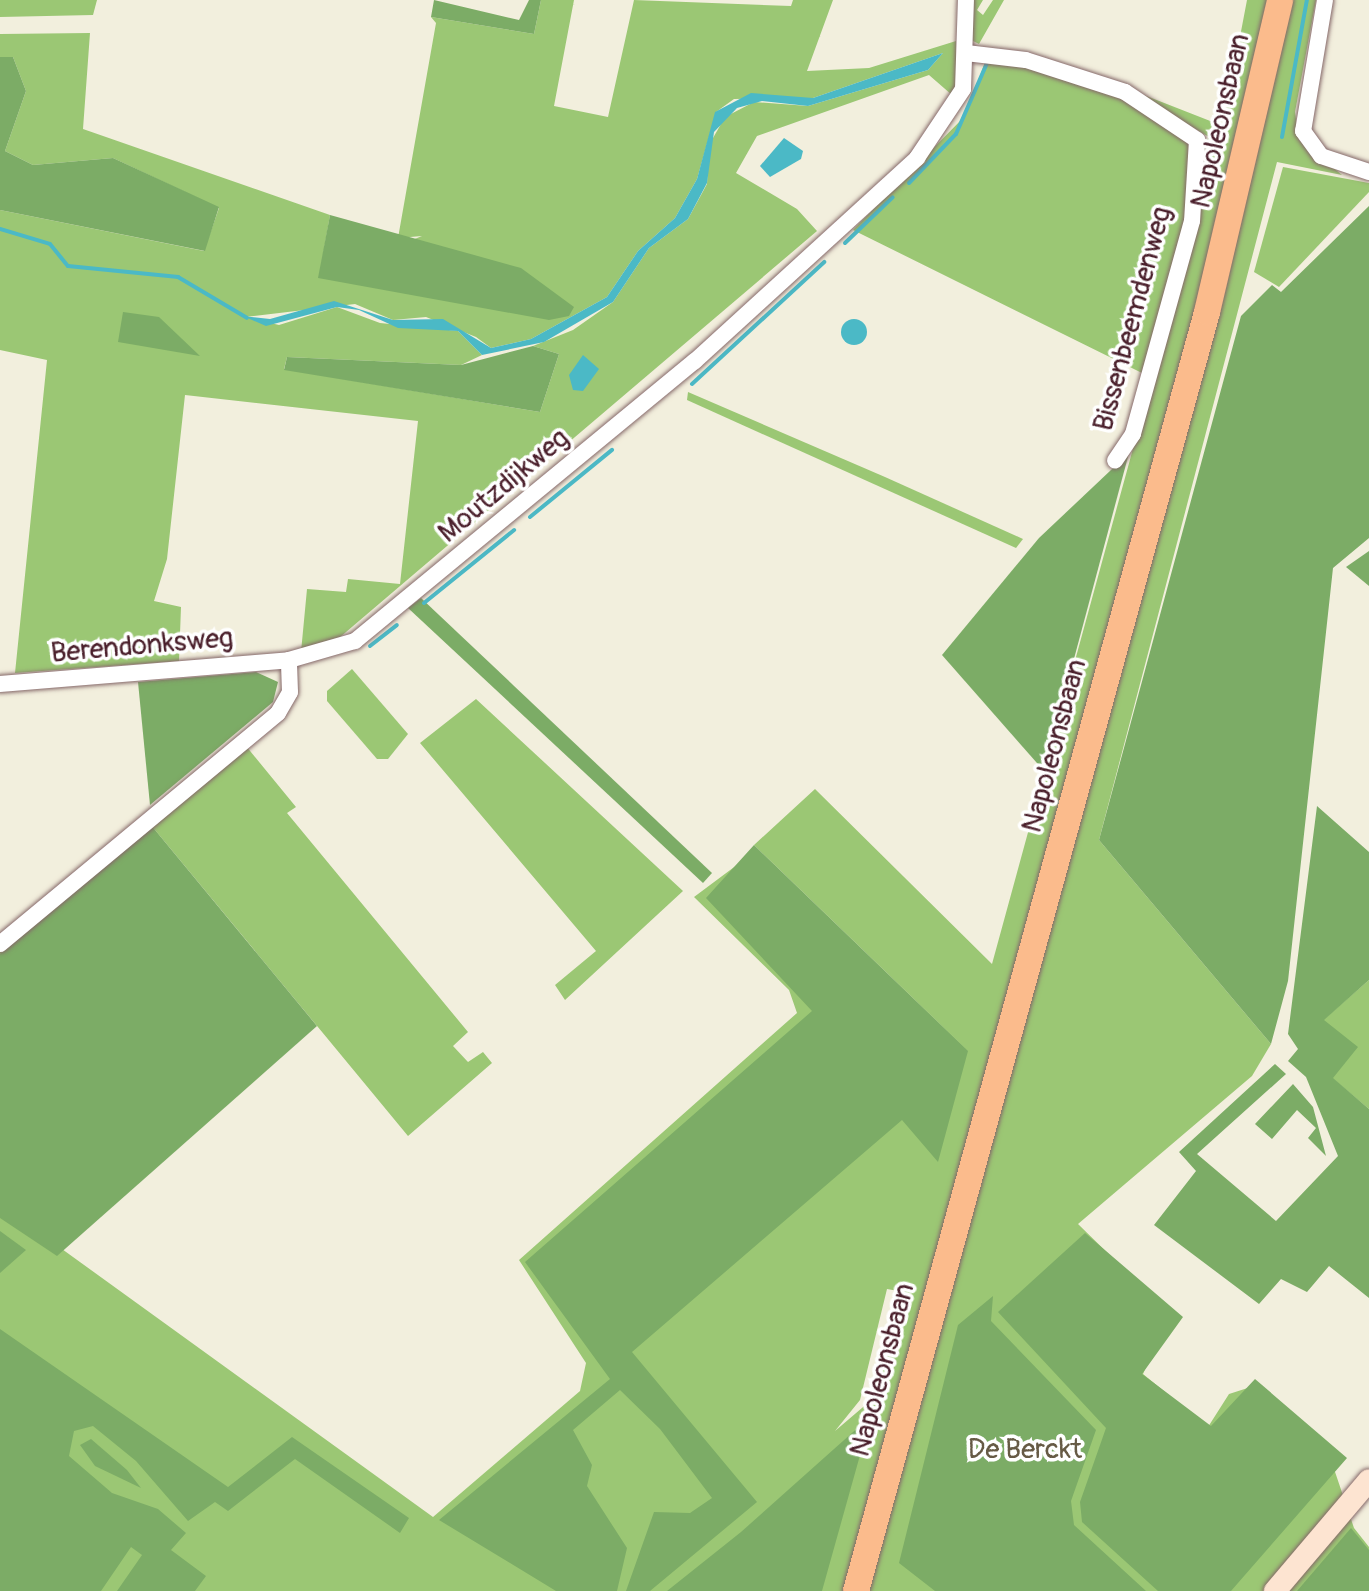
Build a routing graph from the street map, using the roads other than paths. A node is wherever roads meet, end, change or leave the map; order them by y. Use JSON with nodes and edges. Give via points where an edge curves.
{"nodes":[{"id":1,"x":966,"y":0,"type":"edge"},
{"id":2,"x":1280,"y":0,"type":"edge"},
{"id":3,"x":1325,"y":0,"type":"edge"},
{"id":4,"x":966,"y":53,"type":"junction"},
{"id":5,"x":1369,"y":172,"type":"edge"},
{"id":6,"x":1115,"y":461,"type":"dead end"},
{"id":7,"x":289,"y":660,"type":"junction"},
{"id":8,"x":0,"y":684,"type":"edge"},
{"id":9,"x":0,"y":944,"type":"edge"},
{"id":10,"x":1369,"y":1480,"type":"edge"},
{"id":11,"x":879,"y":1505,"type":"junction"},
{"id":12,"x":856,"y":1591,"type":"edge"},
{"id":13,"x":866,"y":1591,"type":"edge"},
{"id":14,"x":1275,"y":1591,"type":"edge"}],
"edges":[{"from":1,"to":4,"type":"street","name":"Moutzdijkweg"},
{"from":2,"to":11,"type":"main road","name":"Napoleonsbaan","via":[[1207,312]]},
{"from":3,"to":5,"type":"street","via":[[1303,131],[1321,156]]},
{"from":4,"to":6,"type":"street","name":"Bissenbeemdenweg","via":[[1026,60],[1125,92],[1197,140],[1192,221],[1133,434]]},
{"from":4,"to":7,"type":"street","name":"Moutzdijkweg","via":[[954,110],[917,158],[695,361],[355,641]]},
{"from":7,"to":8,"type":"street","name":"Berendonksweg"},
{"from":7,"to":9,"type":"street","via":[[290,692],[278,713]]},
{"from":10,"to":14,"type":"street"},
{"from":11,"to":12,"type":"main road","name":"Napoleonsbaan"},
{"from":11,"to":13,"type":"main road","name":"Napoleonsbaan"}]}
